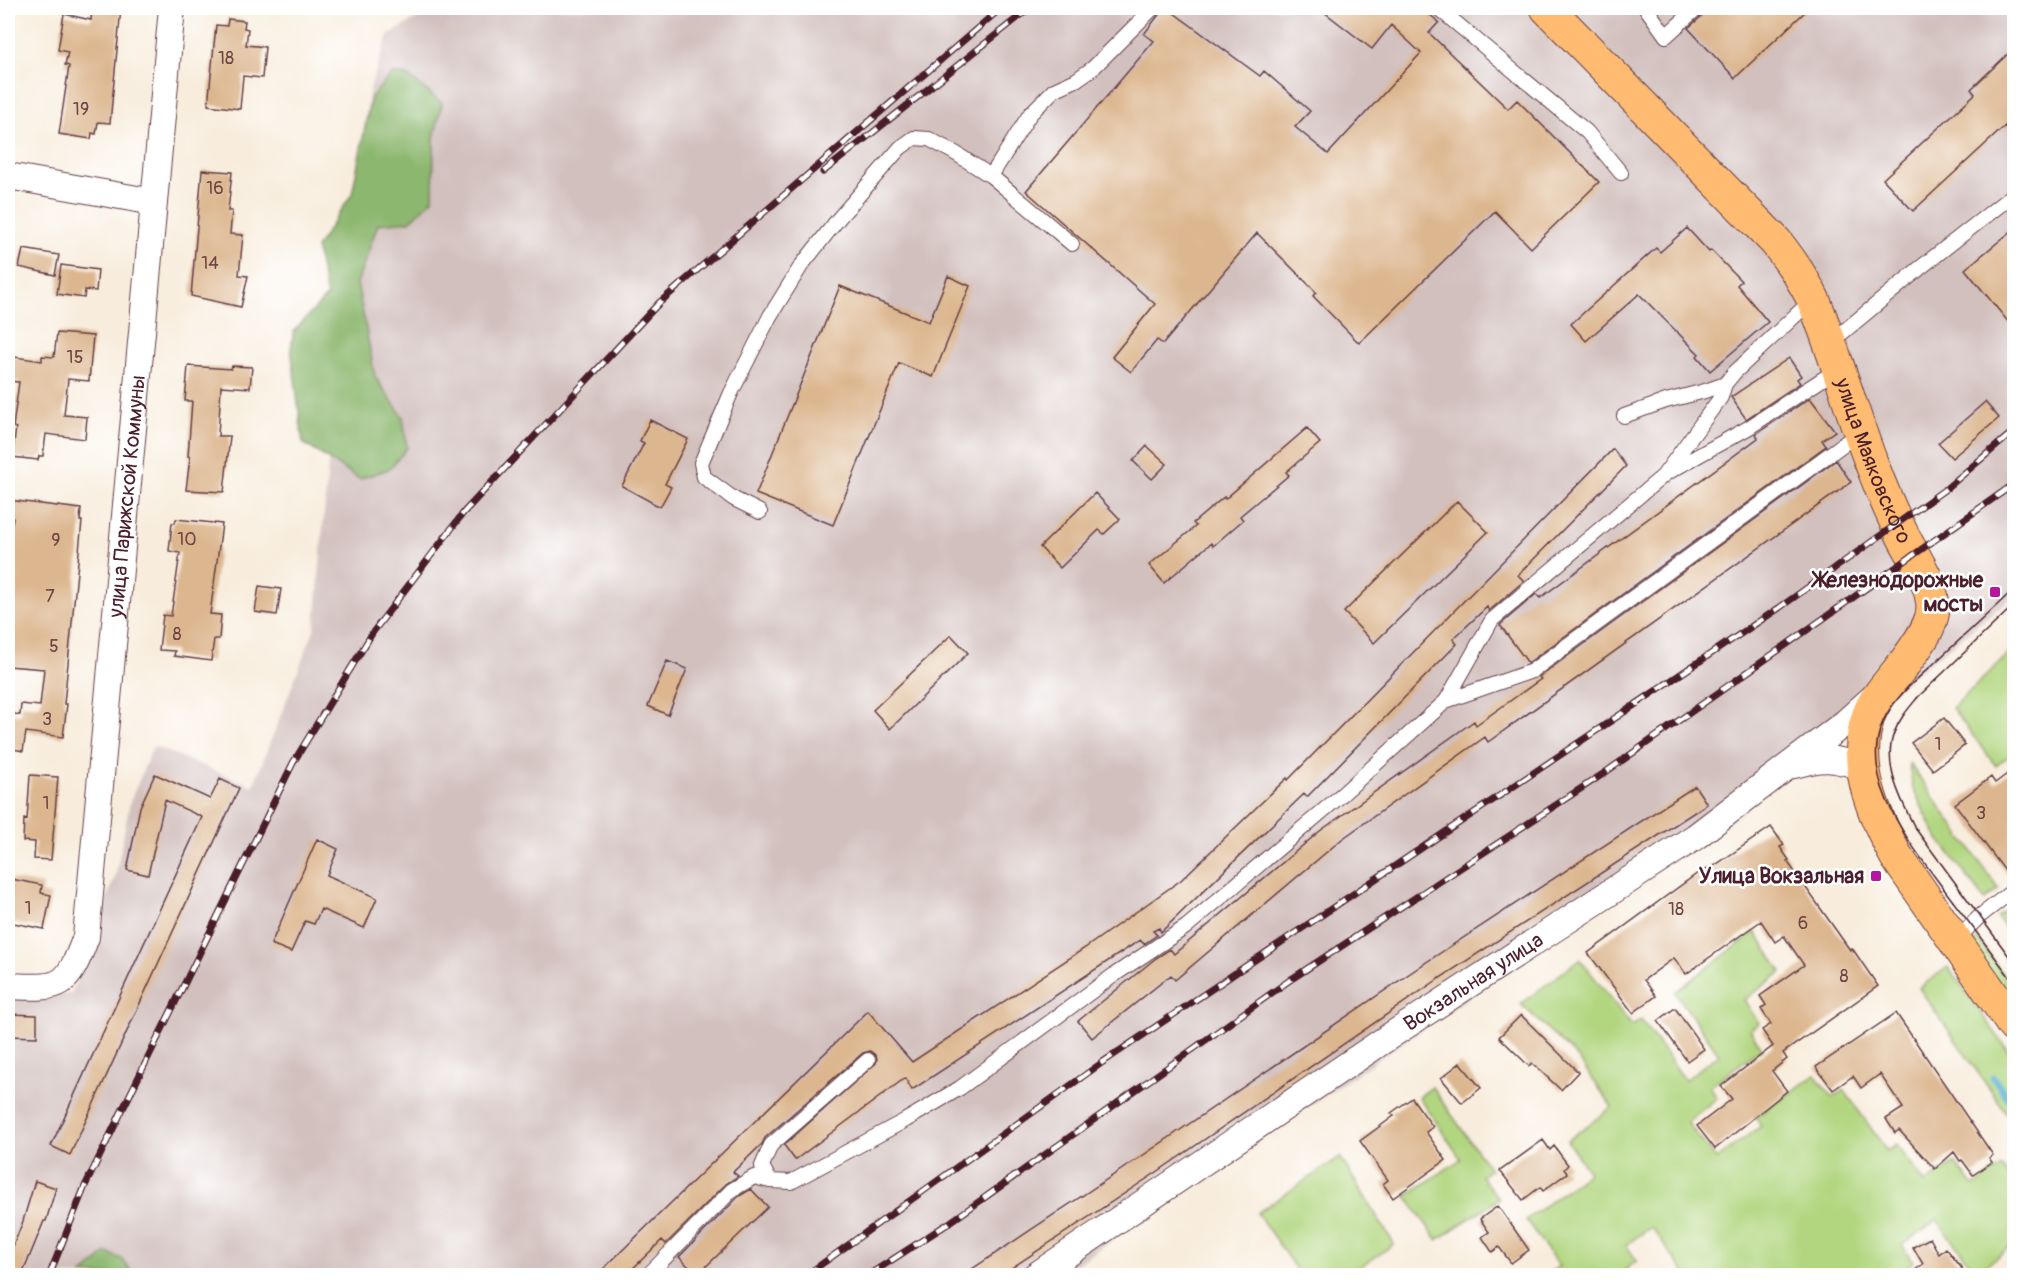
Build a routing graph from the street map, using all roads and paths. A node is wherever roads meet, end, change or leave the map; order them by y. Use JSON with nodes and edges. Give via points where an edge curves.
{"nodes":[{"id":1,"x":172,"y":8,"type":"edge"},
{"id":2,"x":1153,"y":8,"type":"edge"},
{"id":3,"x":1438,"y":8,"type":"edge"},
{"id":4,"x":1547,"y":8,"type":"edge"},
{"id":5,"x":1697,"y":8,"type":"edge"},
{"id":6,"x":1651,"y":10,"type":"edge"},
{"id":7,"x":1621,"y":172,"type":"dead end"},
{"id":8,"x":8,"y":176,"type":"edge"},
{"id":9,"x":991,"y":176,"type":"junction"},
{"id":10,"x":2014,"y":194,"type":"edge"},
{"id":11,"x":154,"y":202,"type":"junction"},
{"id":12,"x":1072,"y":244,"type":"dead end"},
{"id":13,"x":1813,"y":299,"type":"junction"},
{"id":14,"x":1834,"y":356,"type":"junction"},
{"id":15,"x":1725,"y":384,"type":"junction"},
{"id":16,"x":1624,"y":416,"type":"dead end"},
{"id":17,"x":1860,"y":432,"type":"junction"},
{"id":18,"x":1663,"y":476,"type":"junction"},
{"id":19,"x":760,"y":512,"type":"dead end"},
{"id":20,"x":1900,"y":670,"type":"junction"},
{"id":21,"x":1446,"y":701,"type":"junction"},
{"id":22,"x":1790,"y":766,"type":"junction"},
{"id":23,"x":1864,"y":767,"type":"junction"},
{"id":24,"x":2011,"y":892,"type":"dead end"},
{"id":25,"x":1954,"y":942,"type":"junction"},
{"id":26,"x":8,"y":986,"type":"edge"},
{"id":27,"x":2014,"y":1026,"type":"edge"},
{"id":28,"x":868,"y":1060,"type":"dead end"},
{"id":29,"x":770,"y":1181,"type":"junction"},
{"id":30,"x":1062,"y":1268,"type":"edge"},
{"id":31,"x":647,"y":1275,"type":"edge"},
{"id":32,"x":1035,"y":1275,"type":"edge"}],
"edges":[{"from":1,"to":11,"type":"street","name":"улица Парижской Коммуны"},
{"from":2,"to":9,"type":"lane","via":[[1093,68],[1054,90],[1030,114]]},
{"from":3,"to":7,"type":"lane","via":[[1587,132]]},
{"from":4,"to":13,"type":"main road","name":"улица Маяковского","via":[[1776,242]]},
{"from":5,"to":6,"type":"lane","via":[[1666,36]]},
{"from":8,"to":11,"type":"street"},
{"from":9,"to":12,"type":"lane"},
{"from":9,"to":19,"type":"lane","via":[[928,139],[914,138],[900,148],[801,266],[765,326],[701,463],[704,477]]},
{"from":10,"to":14,"type":"lane","via":[[1920,268]]},
{"from":11,"to":26,"type":"street","name":"улица Парижской Коммуны","via":[[86,937],[75,968],[65,980],[46,987]]},
{"from":13,"to":14,"type":"main road","name":"улица Маяковского"},
{"from":13,"to":15,"type":"lane"},
{"from":14,"to":17,"type":"main road","name":"улица Маяковского"},
{"from":14,"to":18,"type":"lane","via":[[1748,428]]},
{"from":15,"to":16,"type":"lane"},
{"from":15,"to":18,"type":"lane","via":[[1721,397]]},
{"from":17,"to":20,"type":"main road","name":"улица Маяковского","via":[[1931,595],[1929,624]]},
{"from":17,"to":21,"type":"lane","via":[[1532,671]]},
{"from":18,"to":21,"type":"lane","via":[[1492,620]]},
{"from":20,"to":22,"type":"street","name":"Вокзальная улица","via":[[1863,707]]},
{"from":20,"to":23,"type":"main road","name":"улица Маяковского","via":[[1868,717]]},
{"from":21,"to":29,"type":"lane","via":[[1186,927],[960,1088],[791,1182]]},
{"from":22,"to":23,"type":"street","via":[[1817,758]]},
{"from":22,"to":30,"type":"street","name":"Вокзальная улица","via":[[1695,837],[1393,1034]]},
{"from":23,"to":25,"type":"main road","name":"улица Маяковского","via":[[1881,829]]},
{"from":24,"to":25,"type":"lane"},
{"from":25,"to":27,"type":"main road","name":"улица Маяковского"},
{"from":28,"to":29,"type":"lane","via":[[771,1145],[762,1166]]},
{"from":29,"to":31,"type":"lane","via":[[754,1177],[732,1190]]},
{"from":30,"to":32,"type":"street","name":"Вокзальная улица"}]}
